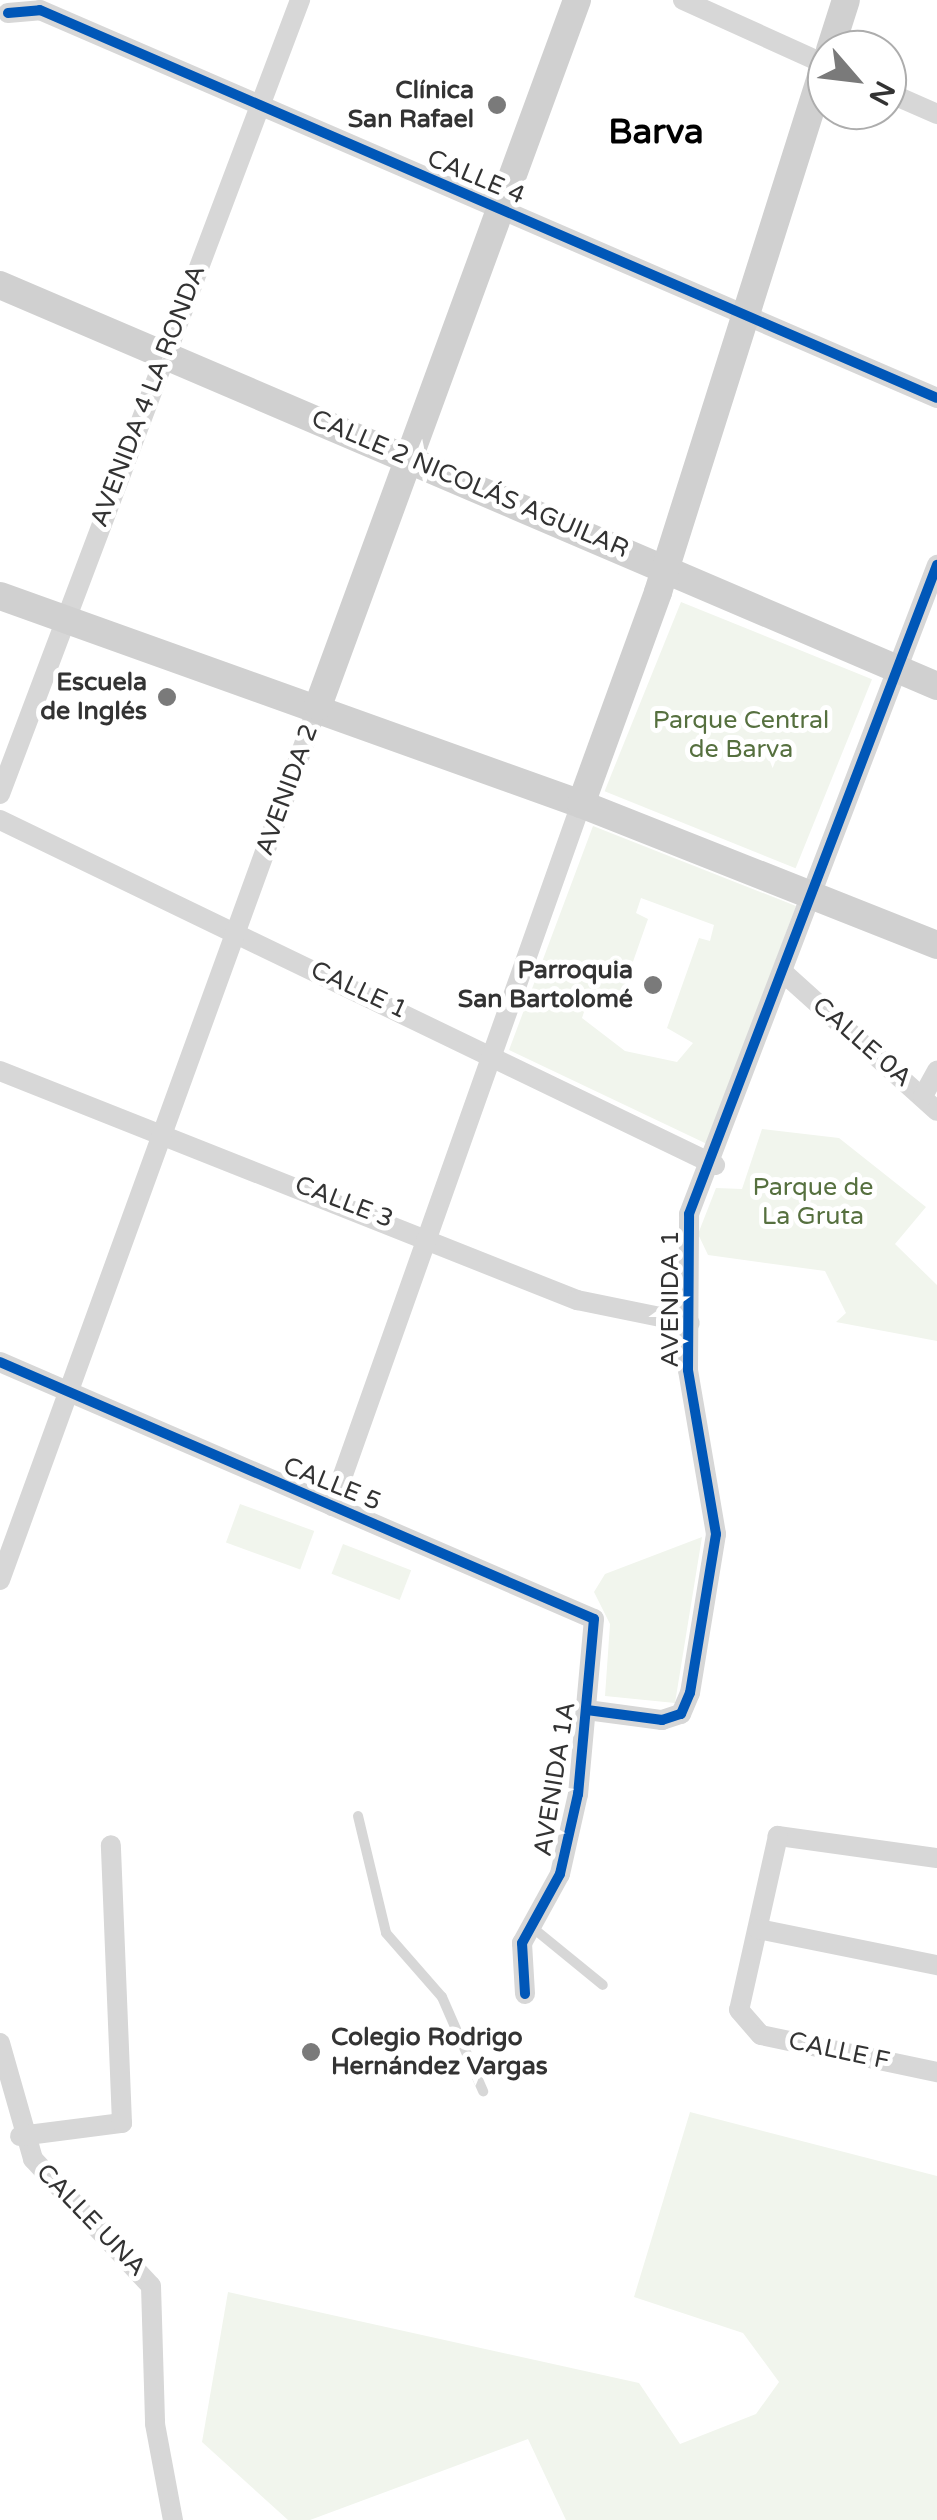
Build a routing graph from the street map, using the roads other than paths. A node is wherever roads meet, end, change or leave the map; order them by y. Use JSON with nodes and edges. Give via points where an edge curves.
{"nodes":[{"id":1,"x":300,"y":0,"type":"edge"},
{"id":2,"x":577,"y":0,"type":"edge"},
{"id":3,"x":682,"y":0,"type":"edge"},
{"id":4,"x":846,"y":0,"type":"edge"},
{"id":5,"x":3,"y":18,"type":"edge"},
{"id":6,"x":836,"y":30,"type":"edge"},
{"id":7,"x":807,"y":51,"type":"edge"},
{"id":8,"x":907,"y":101,"type":"edge"},
{"id":9,"x":258,"y":106,"type":"junction"},
{"id":10,"x":937,"y":114,"type":"edge"},
{"id":11,"x":807,"y":121,"type":"edge"},
{"id":12,"x":498,"y":208,"type":"junction"},
{"id":13,"x":0,"y":285,"type":"edge"},
{"id":14,"x":745,"y":315,"type":"junction"},
{"id":15,"x":164,"y":352,"type":"junction"},
{"id":16,"x":937,"y":398,"type":"edge"},
{"id":17,"x":409,"y":457,"type":"junction"},
{"id":18,"x":937,"y":565,"type":"edge"},
{"id":19,"x":662,"y":569,"type":"junction"},
{"id":20,"x":0,"y":596,"type":"edge"},
{"id":21,"x":64,"y":618,"type":"junction"},
{"id":22,"x":898,"y":672,"type":"junction"},
{"id":23,"x":937,"y":686,"type":"edge"},
{"id":24,"x":318,"y":706,"type":"junction"},
{"id":25,"x":0,"y":794,"type":"edge"},
{"id":26,"x":581,"y":804,"type":"junction"},
{"id":27,"x":0,"y":820,"type":"edge"},
{"id":28,"x":815,"y":897,"type":"junction"},
{"id":29,"x":234,"y":931,"type":"junction"},
{"id":30,"x":937,"y":945,"type":"edge"},
{"id":31,"x":786,"y":976,"type":"junction"},
{"id":32,"x":493,"y":1054,"type":"junction"},
{"id":33,"x":937,"y":1071,"type":"edge"},
{"id":34,"x":0,"y":1072,"type":"edge"},
{"id":35,"x":930,"y":1103,"type":"edge"},
{"id":36,"x":162,"y":1130,"type":"junction"},
{"id":37,"x":716,"y":1165,"type":"junction"},
{"id":38,"x":426,"y":1234,"type":"junction"},
{"id":39,"x":690,"y":1323,"type":"junction"},
{"id":40,"x":0,"y":1362,"type":"edge"},
{"id":41,"x":66,"y":1394,"type":"junction"},
{"id":42,"x":332,"y":1506,"type":"junction"},
{"id":43,"x":0,"y":1580,"type":"edge"},
{"id":44,"x":594,"y":1618,"type":"joint"},
{"id":45,"x":587,"y":1710,"type":"junction"},
{"id":46,"x":358,"y":1816,"type":"dead end"},
{"id":47,"x":111,"y":1845,"type":"dead end"},
{"id":48,"x":937,"y":1858,"type":"edge"},
{"id":49,"x":533,"y":1928,"type":"junction"},
{"id":50,"x":758,"y":1929,"type":"junction"},
{"id":51,"x":937,"y":1965,"type":"edge"},
{"id":52,"x":603,"y":1985,"type":"dead end"},
{"id":53,"x":525,"y":1994,"type":"dead end"},
{"id":54,"x":0,"y":2043,"type":"edge"},
{"id":55,"x":937,"y":2072,"type":"edge"},
{"id":56,"x":483,"y":2091,"type":"dead end"},
{"id":57,"x":20,"y":2136,"type":"junction"},
{"id":58,"x":174,"y":2520,"type":"edge"}],
"edges":[{"from":1,"to":9,"type":"street","name":"AVENIDA 4 LA RONDA"},
{"from":2,"to":12,"type":"main road","name":"AVENIDA 2"},
{"from":3,"to":7,"type":"street"},
{"from":4,"to":6,"type":"main road"},
{"from":5,"to":9,"type":"street","name":"CALLE 4","via":[[40,10]]},
{"from":8,"to":10,"type":"street"},
{"from":9,"to":12,"type":"street","name":"CALLE 4"},
{"from":9,"to":15,"type":"street","name":"AVENIDA 4 LA RONDA"},
{"from":11,"to":14,"type":"main road"},
{"from":12,"to":14,"type":"street","name":"CALLE 4"},
{"from":12,"to":17,"type":"main road","name":"AVENIDA 2"},
{"from":13,"to":15,"type":"main road","name":"CALLE 2 NICOLÁS AGUILAR"},
{"from":14,"to":16,"type":"street","name":"CALLE 4"},
{"from":14,"to":19,"type":"main road"},
{"from":15,"to":17,"type":"main road","name":"CALLE 2 NICOLÁS AGUILAR"},
{"from":15,"to":21,"type":"street","name":"AVENIDA 4 LA RONDA"},
{"from":17,"to":19,"type":"main road","name":"CALLE 2 NICOLÁS AGUILAR"},
{"from":17,"to":24,"type":"main road","name":"AVENIDA 2"},
{"from":18,"to":22,"type":"street","name":"AVENIDA 1"},
{"from":19,"to":22,"type":"main road","name":"CALLE 2 NICOLÁS AGUILAR"},
{"from":19,"to":26,"type":"main road"},
{"from":20,"to":21,"type":"main road"},
{"from":21,"to":24,"type":"main road"},
{"from":21,"to":25,"type":"street","name":"AVENIDA 4 LA RONDA"},
{"from":22,"to":23,"type":"main road","name":"CALLE 2 NICOLÁS AGUILAR"},
{"from":22,"to":28,"type":"street","name":"AVENIDA 1"},
{"from":24,"to":26,"type":"main road"},
{"from":24,"to":29,"type":"street","name":"AVENIDA 2"},
{"from":26,"to":28,"type":"main road"},
{"from":26,"to":32,"type":"street"},
{"from":27,"to":29,"type":"street","name":"CALLE 1"},
{"from":28,"to":30,"type":"main road"},
{"from":28,"to":31,"type":"street","name":"AVENIDA 1"},
{"from":29,"to":32,"type":"street","name":"CALLE 1"},
{"from":29,"to":36,"type":"street","name":"AVENIDA 2"},
{"from":31,"to":35,"type":"street","name":"CALLE 0A"},
{"from":31,"to":37,"type":"street","name":"AVENIDA 1"},
{"from":32,"to":37,"type":"street","name":"CALLE 1"},
{"from":32,"to":38,"type":"street"},
{"from":33,"to":35,"type":"street"},
{"from":34,"to":36,"type":"street","name":"CALLE 3"},
{"from":36,"to":38,"type":"street","name":"CALLE 3"},
{"from":36,"to":41,"type":"street","name":"AVENIDA 2"},
{"from":37,"to":39,"type":"street","name":"AVENIDA 1","via":[[690,1214]]},
{"from":38,"to":39,"type":"street","name":"CALLE 3","via":[[577,1300]]},
{"from":38,"to":42,"type":"street"},
{"from":39,"to":45,"type":"street","name":"AVENIDA 1","via":[[688,1370],[716,1534],[681,1714],[662,1720]]},
{"from":40,"to":41,"type":"street","name":"CALLE 5"},
{"from":41,"to":42,"type":"street","name":"CALLE 5"},
{"from":41,"to":43,"type":"street","name":"AVENIDA 2"},
{"from":42,"to":44,"type":"street","name":"CALLE 5"},
{"from":44,"to":45,"type":"street","name":"AVENIDA 1A"},
{"from":45,"to":49,"type":"street","name":"AVENIDA 1A","via":[[560,1874]]},
{"from":46,"to":56,"type":"lane","via":[[386,1932],[442,1998]]},
{"from":47,"to":57,"type":"street","via":[[122,2123]]},
{"from":48,"to":50,"type":"street","via":[[778,1836]]},
{"from":49,"to":52,"type":"lane"},
{"from":49,"to":53,"type":"street","name":"AVENIDA 1A","via":[[522,1943]]},
{"from":50,"to":51,"type":"street"},
{"from":50,"to":55,"type":"street","name":"CALLE F","via":[[744,2026]]},
{"from":54,"to":57,"type":"street","name":"CALLE UNA"},
{"from":57,"to":58,"type":"street","name":"CALLE UNA","via":[[152,2286],[155,2424]]}]}
